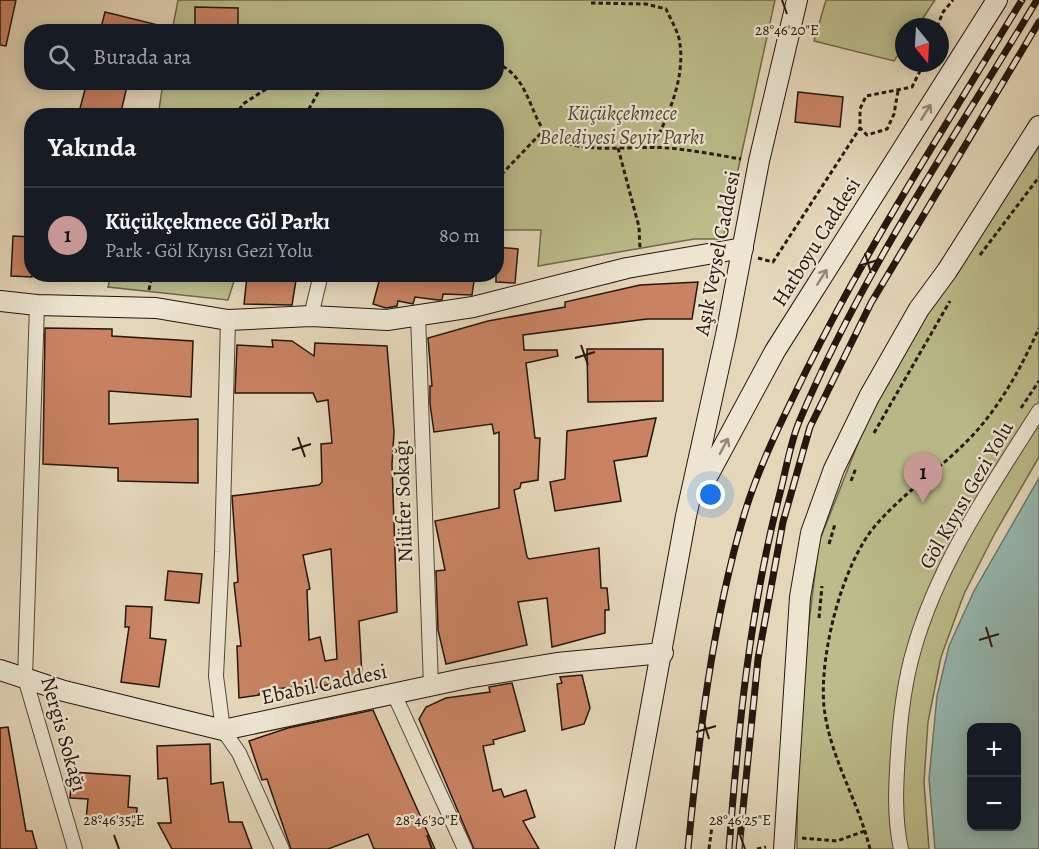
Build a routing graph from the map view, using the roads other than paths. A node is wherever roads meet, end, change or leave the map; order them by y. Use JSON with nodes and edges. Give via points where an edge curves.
{"nodes":[{"id":1,"x":797,"y":0,"type":"edge"},
{"id":2,"x":997,"y":0,"type":"edge"},
{"id":3,"x":1039,"y":126,"type":"edge"},
{"id":4,"x":749,"y":253,"type":"junction"},
{"id":5,"x":319,"y":282,"type":"edge"},
{"id":6,"x":0,"y":300,"type":"edge"},
{"id":7,"x":37,"y":305,"type":"junction"},
{"id":8,"x":418,"y":315,"type":"junction"},
{"id":9,"x":311,"y":316,"type":"junction"},
{"id":10,"x":228,"y":320,"type":"junction"},
{"id":11,"x":1039,"y":411,"type":"edge"},
{"id":12,"x":686,"y":516,"type":"junction"},
{"id":13,"x":663,"y":653,"type":"junction"},
{"id":14,"x":0,"y":669,"type":"edge"},
{"id":15,"x":25,"y":678,"type":"junction"},
{"id":16,"x":431,"y":686,"type":"junction"},
{"id":17,"x":394,"y":694,"type":"junction"},
{"id":18,"x":223,"y":730,"type":"junction"},
{"id":19,"x":789,"y":843,"type":"edge"},
{"id":20,"x":75,"y":849,"type":"edge"},
{"id":21,"x":282,"y":849,"type":"edge"},
{"id":22,"x":465,"y":849,"type":"edge"},
{"id":23,"x":625,"y":849,"type":"edge"},
{"id":24,"x":901,"y":849,"type":"edge"}],
"edges":[{"from":1,"to":4,"type":"street","name":"Aşık Veysel Caddesi","via":[[759,160]]},
{"from":12,"to":2,"type":"street","name":"Hatboyu Caddesi","one_way":true,"via":[[775,351]]},
{"from":3,"to":19,"type":"street","via":[[919,309],[869,397],[834,469],[811,532],[800,597]]},
{"from":4,"to":8,"type":"street","via":[[642,266]]},
{"from":4,"to":12,"type":"street","name":"Aşık Veysel Caddesi"},
{"from":5,"to":9,"type":"street"},
{"from":6,"to":7,"type":"street"},
{"from":7,"to":10,"type":"street","via":[[156,308]]},
{"from":7,"to":15,"type":"street","name":"Nergis Sokağı"},
{"from":8,"to":9,"type":"street","via":[[387,320]]},
{"from":8,"to":16,"type":"street","name":"Nilüfer Sokağı"},
{"from":9,"to":10,"type":"street"},
{"from":10,"to":18,"type":"street","via":[[216,676]]},
{"from":11,"to":24,"type":"street","name":"Göl Kıyısı Gezi Yolu","via":[[970,520],[938,583],[914,650],[900,718],[897,771]]},
{"from":12,"to":13,"type":"street","name":"Aşık Veysel Caddesi"},
{"from":13,"to":16,"type":"street","name":"Ebabil Caddesi","via":[[556,663]]},
{"from":13,"to":23,"type":"street","name":"Aşık Veysel Caddesi"},
{"from":14,"to":15,"type":"street","name":"Ebabil Caddesi"},
{"from":15,"to":18,"type":"street","name":"Ebabil Caddesi","via":[[64,692]]},
{"from":15,"to":20,"type":"street","name":"Nergis Sokağı"},
{"from":16,"to":17,"type":"street","name":"Ebabil Caddesi"},
{"from":17,"to":18,"type":"street","name":"Ebabil Caddesi"},
{"from":17,"to":22,"type":"street"},
{"from":18,"to":21,"type":"street","via":[[239,753]]}]}
